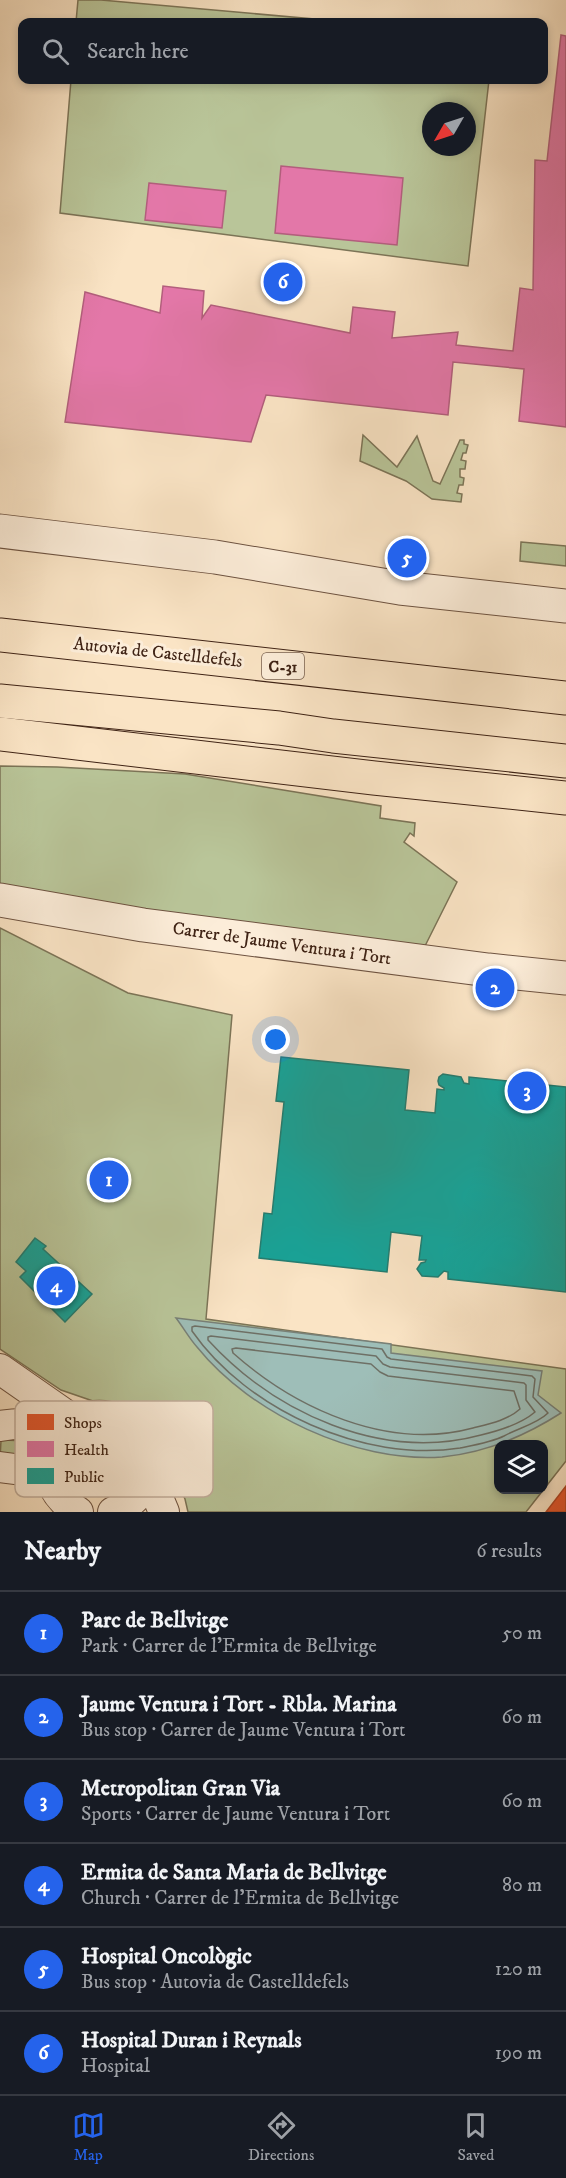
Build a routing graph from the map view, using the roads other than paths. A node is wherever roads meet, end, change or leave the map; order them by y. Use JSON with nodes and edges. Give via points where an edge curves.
{"nodes":[{"id":1,"x":0,"y":531,"type":"edge"},
{"id":2,"x":566,"y":606,"type":"edge"},
{"id":3,"x":0,"y":635,"type":"edge"},
{"id":4,"x":566,"y":698,"type":"edge"},
{"id":5,"x":0,"y":701,"type":"edge"},
{"id":6,"x":279,"y":728,"type":"junction"},
{"id":7,"x":0,"y":734,"type":"edge"},
{"id":8,"x":0,"y":753,"type":"edge"},
{"id":9,"x":214,"y":759,"type":"junction"},
{"id":10,"x":566,"y":761,"type":"edge"},
{"id":11,"x":566,"y":798,"type":"edge"},
{"id":12,"x":0,"y":900,"type":"edge"},
{"id":13,"x":566,"y":978,"type":"edge"},
{"id":14,"x":0,"y":1369,"type":"edge"},
{"id":15,"x":37,"y":1401,"type":"edge"},
{"id":16,"x":15,"y":1425,"type":"edge"},
{"id":17,"x":0,"y":1426,"type":"edge"},
{"id":18,"x":0,"y":1467,"type":"edge"},
{"id":19,"x":15,"y":1469,"type":"edge"},
{"id":20,"x":59,"y":1497,"type":"edge"},
{"id":21,"x":136,"y":1497,"type":"edge"},
{"id":22,"x":158,"y":1497,"type":"edge"},
{"id":23,"x":78,"y":1512,"type":"edge"},
{"id":24,"x":112,"y":1512,"type":"edge"},
{"id":25,"x":164,"y":1512,"type":"edge"}],
"edges":[{"from":1,"to":2,"type":"street","via":[[215,556],[400,588]]},
{"from":3,"to":4,"type":"highway","name":"Autovia de Castelldefels","number":"C-31"},
{"from":5,"to":6,"type":"highway"},
{"from":6,"to":9,"type":"highway"},
{"from":6,"to":10,"type":"highway"},
{"from":7,"to":9,"type":"highway"},
{"from":8,"to":9,"type":"highway"},
{"from":9,"to":11,"type":"highway"},
{"from":12,"to":13,"type":"street","name":"Carrer de Jaume Ventura i Tort","via":[[143,925]]},
{"from":14,"to":15,"type":"street"},
{"from":16,"to":17,"type":"street"},
{"from":18,"to":19,"type":"street"},
{"from":20,"to":23,"type":"street"},
{"from":21,"to":24,"type":"street"},
{"from":22,"to":25,"type":"street"}]}
